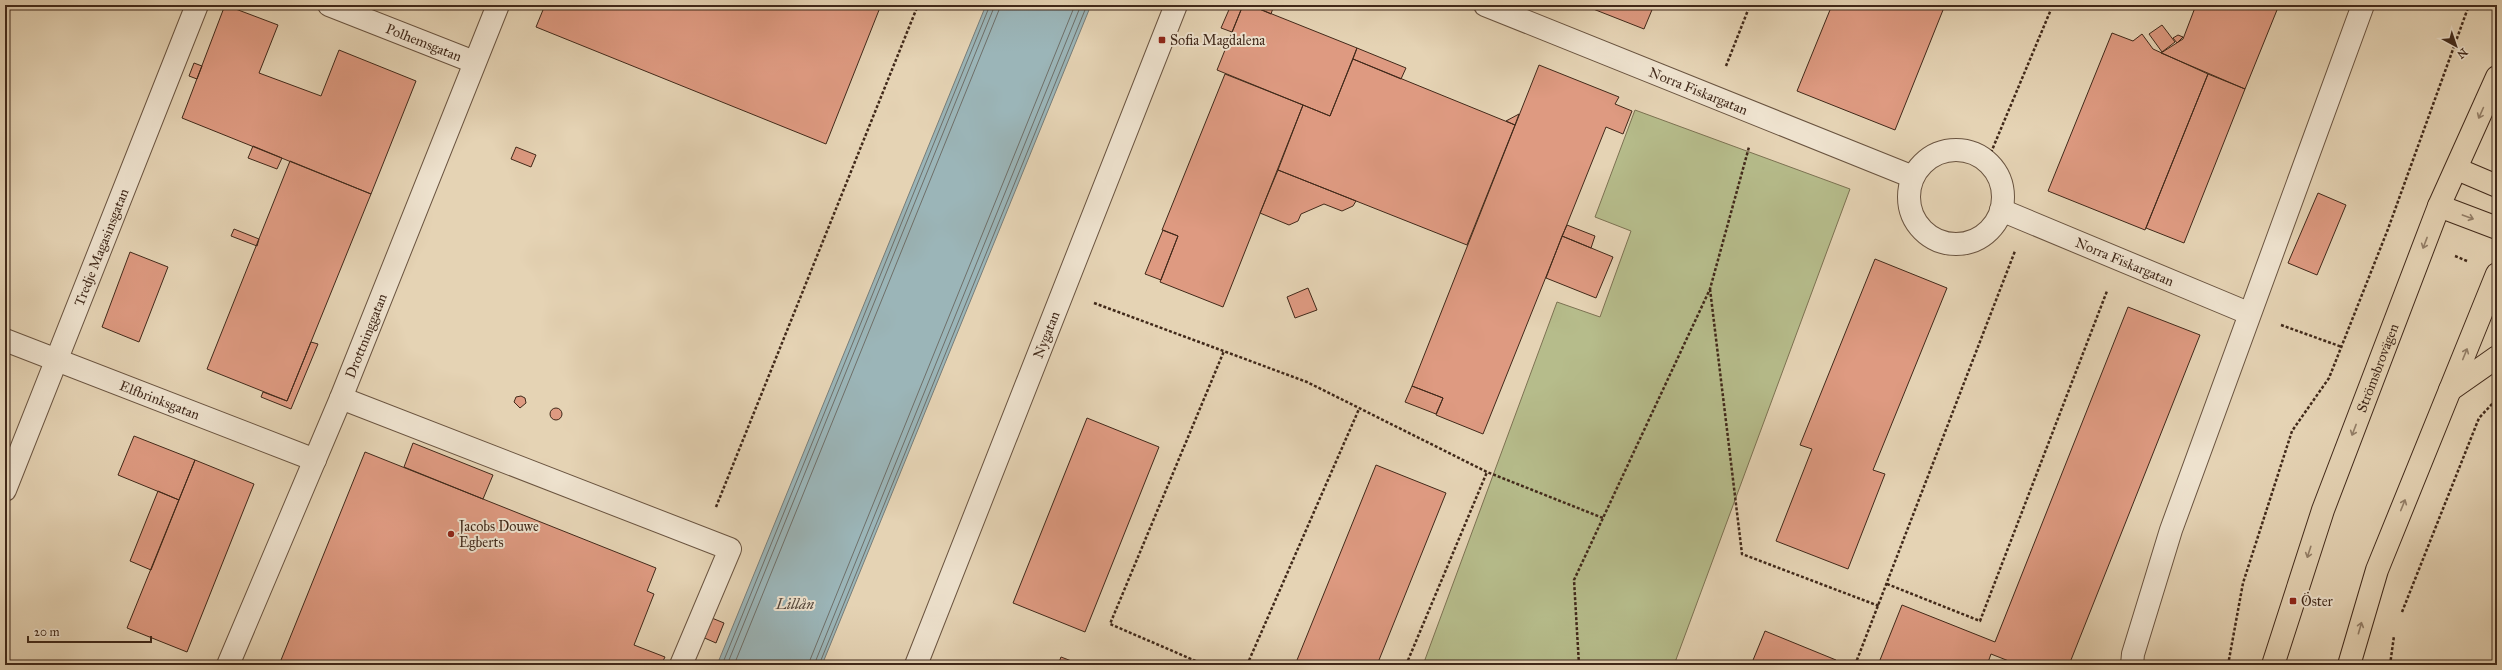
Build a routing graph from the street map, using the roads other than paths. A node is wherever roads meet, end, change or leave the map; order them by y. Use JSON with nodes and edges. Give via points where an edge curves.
{"nodes":[{"id":1,"x":197,"y":5,"type":"edge"},
{"id":2,"x":329,"y":5,"type":"edge"},
{"id":3,"x":498,"y":5,"type":"edge"},
{"id":4,"x":1176,"y":5,"type":"edge"},
{"id":5,"x":1485,"y":5,"type":"edge"},
{"id":6,"x":2363,"y":5,"type":"edge"},
{"id":7,"x":474,"y":62,"type":"junction"},
{"id":8,"x":2497,"y":77,"type":"edge"},
{"id":9,"x":2457,"y":169,"type":"junction"},
{"id":10,"x":1913,"y":177,"type":"junction"},
{"id":11,"x":2497,"y":186,"type":"edge"},
{"id":12,"x":2439,"y":206,"type":"junction"},
{"id":13,"x":2001,"y":210,"type":"junction"},
{"id":14,"x":2497,"y":228,"type":"edge"},
{"id":15,"x":2497,"y":274,"type":"edge"},
{"id":16,"x":2248,"y":313,"type":"junction"},
{"id":17,"x":5,"y":340,"type":"edge"},
{"id":18,"x":2497,"y":357,"type":"edge"},
{"id":19,"x":56,"y":358,"type":"junction"},
{"id":20,"x":2450,"y":390,"type":"junction"},
{"id":21,"x":341,"y":398,"type":"junction"},
{"id":22,"x":315,"y":460,"type":"junction"},
{"id":23,"x":5,"y":490,"type":"edge"},
{"id":24,"x":228,"y":665,"type":"edge"},
{"id":25,"x":681,"y":665,"type":"edge"},
{"id":26,"x":916,"y":665,"type":"edge"},
{"id":27,"x":2132,"y":665,"type":"edge"},
{"id":28,"x":2273,"y":665,"type":"edge"},
{"id":29,"x":2349,"y":665,"type":"edge"}],
"edges":[{"from":1,"to":19,"type":"street","name":"Tredje Magasinsgatan"},
{"from":2,"to":7,"type":"street","name":"Polhemsgatan"},
{"from":3,"to":7,"type":"street","name":"Drottninggatan"},
{"from":4,"to":26,"type":"street","name":"Nygatan"},
{"from":5,"to":10,"type":"street","name":"Norra Fiskargatan"},
{"from":6,"to":16,"type":"street"},
{"from":7,"to":21,"type":"street","name":"Drottninggatan"},
{"from":8,"to":9,"type":"main road","name":"Strömsbrovägen","one_way":true},
{"from":9,"to":11,"type":"main road"},
{"from":9,"to":12,"type":"main road","name":"Strömsbrovägen"},
{"from":10,"to":13,"type":"street","via":[[1923,163],[1938,153],[1955,150],[1972,153],[1987,162],[1998,175],[2002,192]]},
{"from":10,"to":13,"type":"street","via":[[1908,194],[1910,211],[1918,226],[1932,238],[1948,244],[1965,244],[1981,237],[1994,225]]},
{"from":12,"to":14,"type":"main road","one_way":true},
{"from":12,"to":28,"type":"main road","name":"Strömsbrovägen","one_way":true,"via":[[2323,510]]},
{"from":13,"to":16,"type":"street","name":"Norra Fiskargatan"},
{"from":20,"to":15,"type":"main road","one_way":true},
{"from":16,"to":27,"type":"street","via":[[2171,530],[2133,654]]},
{"from":17,"to":19,"type":"street","name":"Elfbrinksgatan"},
{"from":18,"to":20,"type":"main road"},
{"from":19,"to":22,"type":"street","name":"Elfbrinksgatan"},
{"from":19,"to":23,"type":"street","name":"Tredje Magasinsgatan"},
{"from":29,"to":20,"type":"main road","one_way":true,"via":[[2377,570]]},
{"from":21,"to":22,"type":"street","name":"Drottninggatan"},
{"from":21,"to":25,"type":"street","via":[[730,549]]},
{"from":22,"to":24,"type":"street","name":"Drottninggatan"}]}
